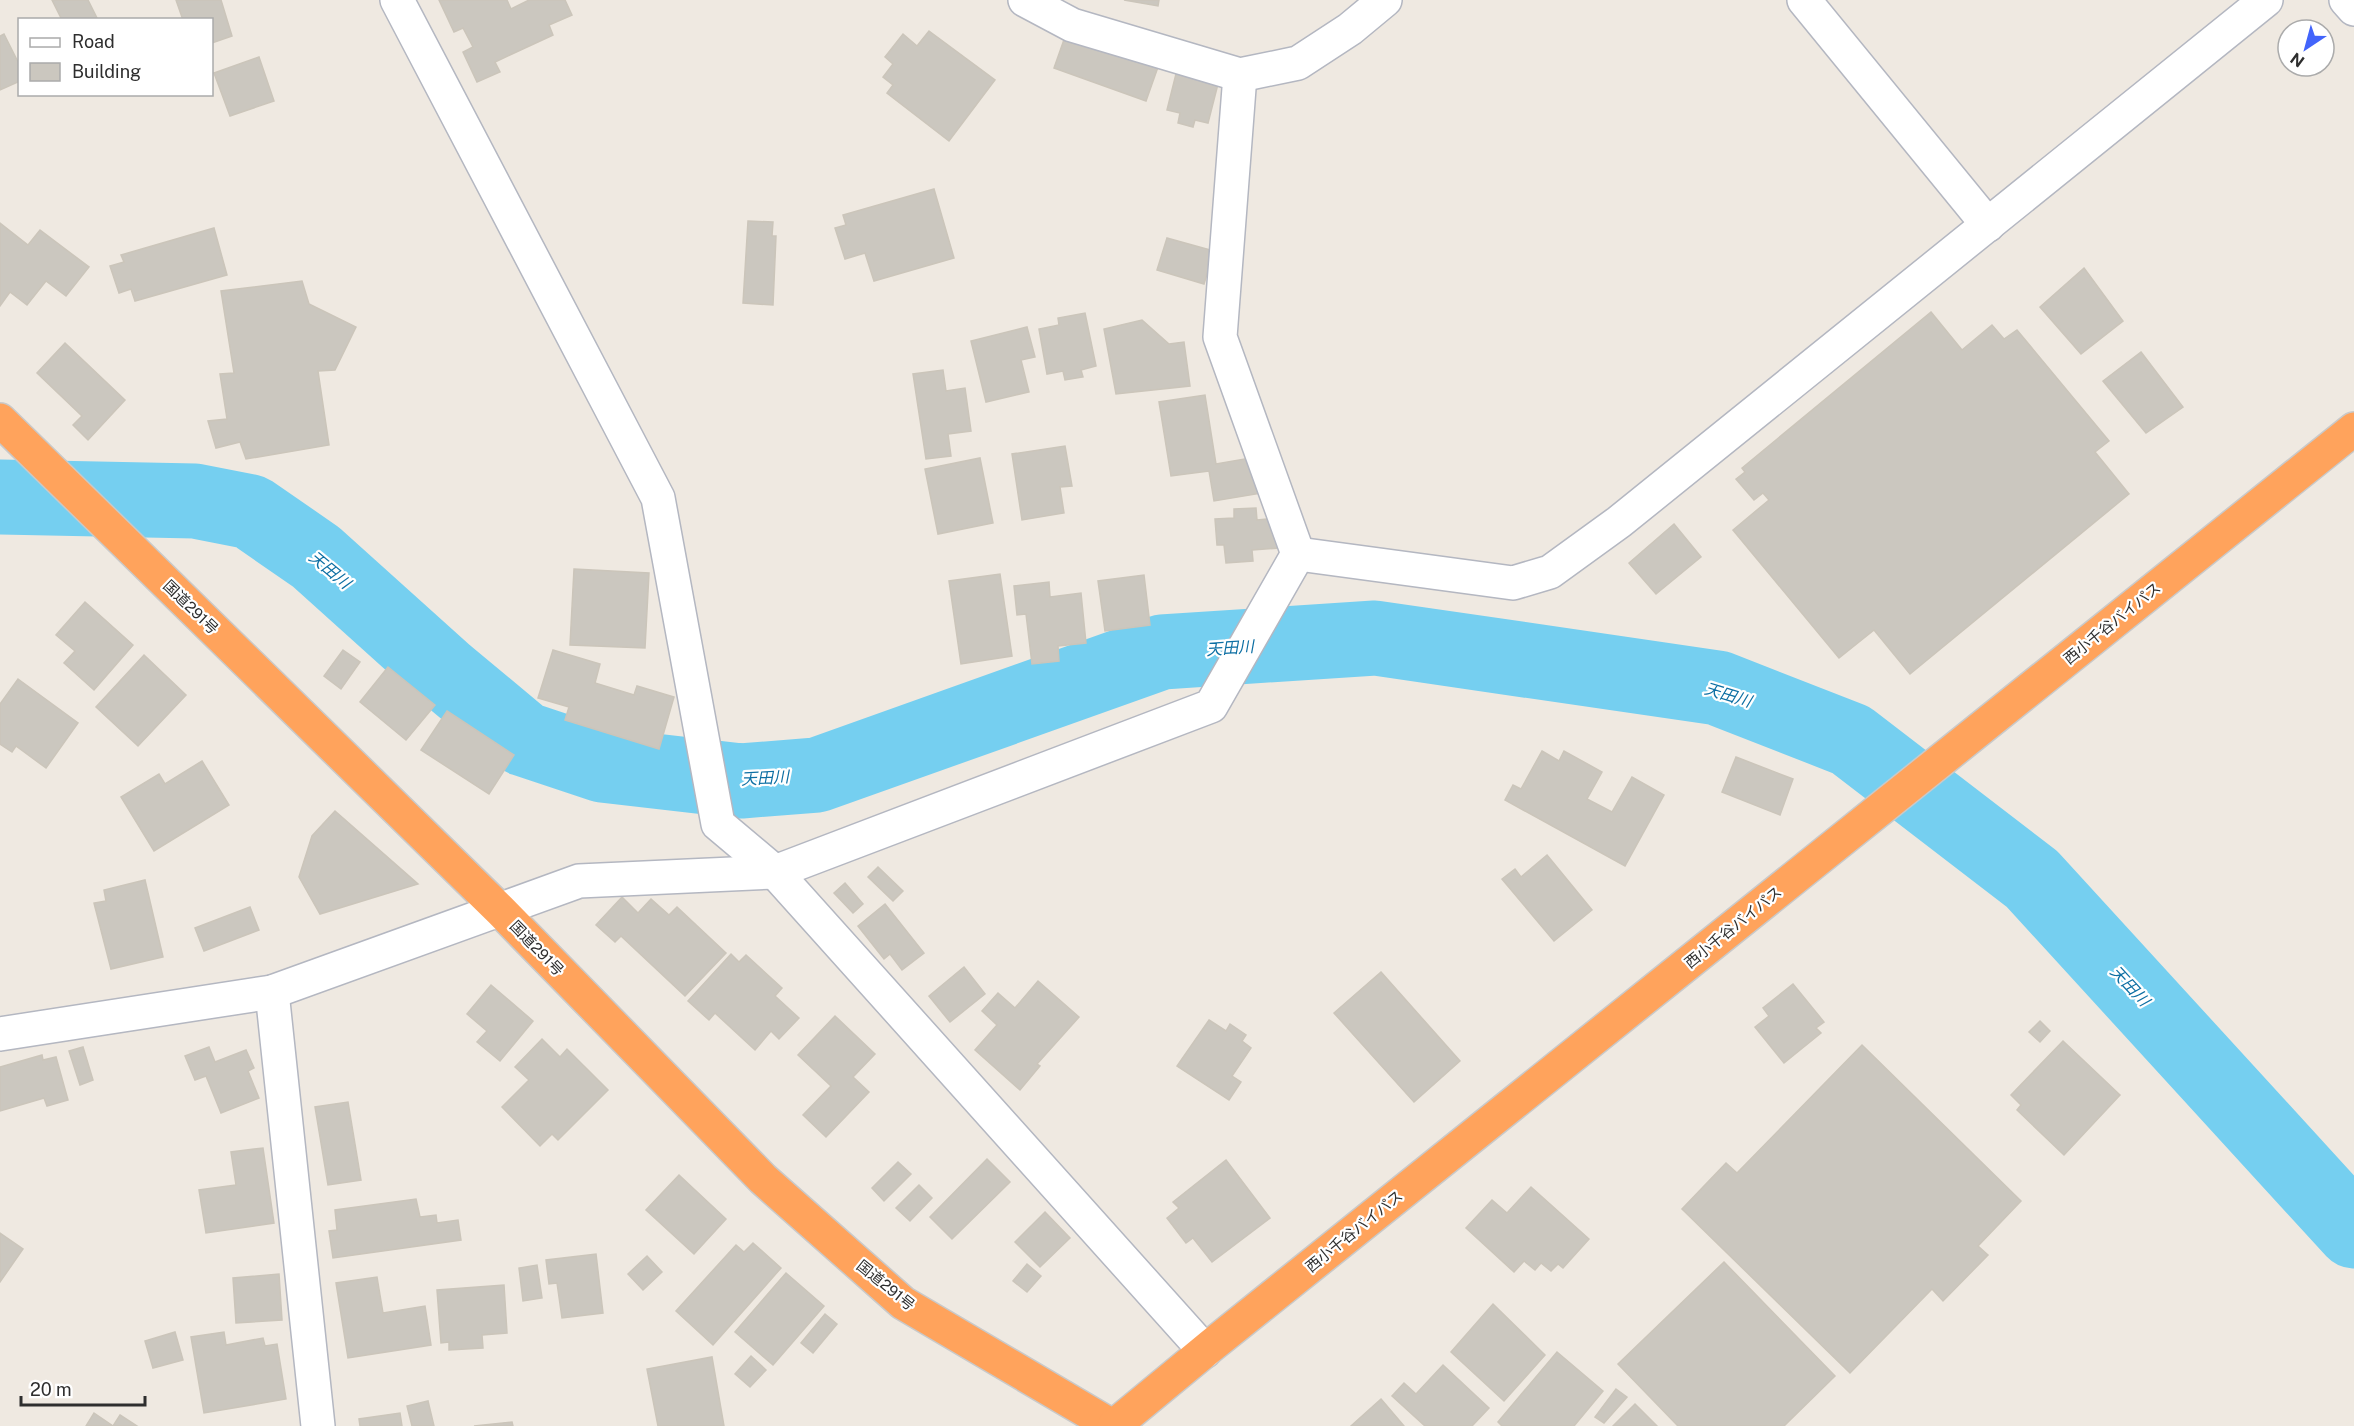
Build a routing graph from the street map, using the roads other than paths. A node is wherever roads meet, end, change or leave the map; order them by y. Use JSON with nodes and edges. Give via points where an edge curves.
{"nodes":[{"id":1,"x":397,"y":0,"type":"edge"},
{"id":2,"x":1025,"y":0,"type":"edge"},
{"id":3,"x":1385,"y":0,"type":"edge"},
{"id":4,"x":1804,"y":0,"type":"edge"},
{"id":5,"x":2266,"y":0,"type":"edge"},
{"id":6,"x":2346,"y":0,"type":"edge"},
{"id":7,"x":2354,"y":9,"type":"edge"},
{"id":8,"x":1240,"y":75,"type":"junction"},
{"id":9,"x":1988,"y":225,"type":"junction"},
{"id":10,"x":0,"y":420,"type":"edge"},
{"id":11,"x":2354,"y":429,"type":"edge"},
{"id":12,"x":1298,"y":554,"type":"junction"},
{"id":13,"x":775,"y":872,"type":"junction"},
{"id":14,"x":501,"y":911,"type":"junction"},
{"id":15,"x":272,"y":992,"type":"junction"},
{"id":16,"x":0,"y":1034,"type":"edge"},
{"id":17,"x":1205,"y":1351,"type":"junction"},
{"id":18,"x":318,"y":1426,"type":"edge"},
{"id":19,"x":1113,"y":1426,"type":"edge"}],
"edges":[{"from":1,"to":13,"type":"street","via":[[658,498],[718,824]]},
{"from":2,"to":8,"type":"street","via":[[1072,25]]},
{"from":3,"to":8,"type":"street","via":[[1298,63]]},
{"from":4,"to":9,"type":"street"},
{"from":5,"to":9,"type":"street"},
{"from":6,"to":7,"type":"street"},
{"from":8,"to":12,"type":"street","via":[[1220,337]]},
{"from":9,"to":12,"type":"street","via":[[1629,514],[1550,572],[1513,583]]},
{"from":10,"to":14,"type":"highway","name":"国道291号"},
{"from":11,"to":17,"type":"highway","name":"西小千谷バイパス"},
{"from":12,"to":13,"type":"street","via":[[1211,706]]},
{"from":13,"to":14,"type":"street","via":[[579,881]]},
{"from":13,"to":17,"type":"street"},
{"from":14,"to":15,"type":"street"},
{"from":14,"to":19,"type":"highway","name":"国道291号","via":[[763,1179],[903,1303]]},
{"from":15,"to":16,"type":"street"},
{"from":15,"to":18,"type":"street"},
{"from":17,"to":19,"type":"highway","name":"西小千谷バイパス"}]}
